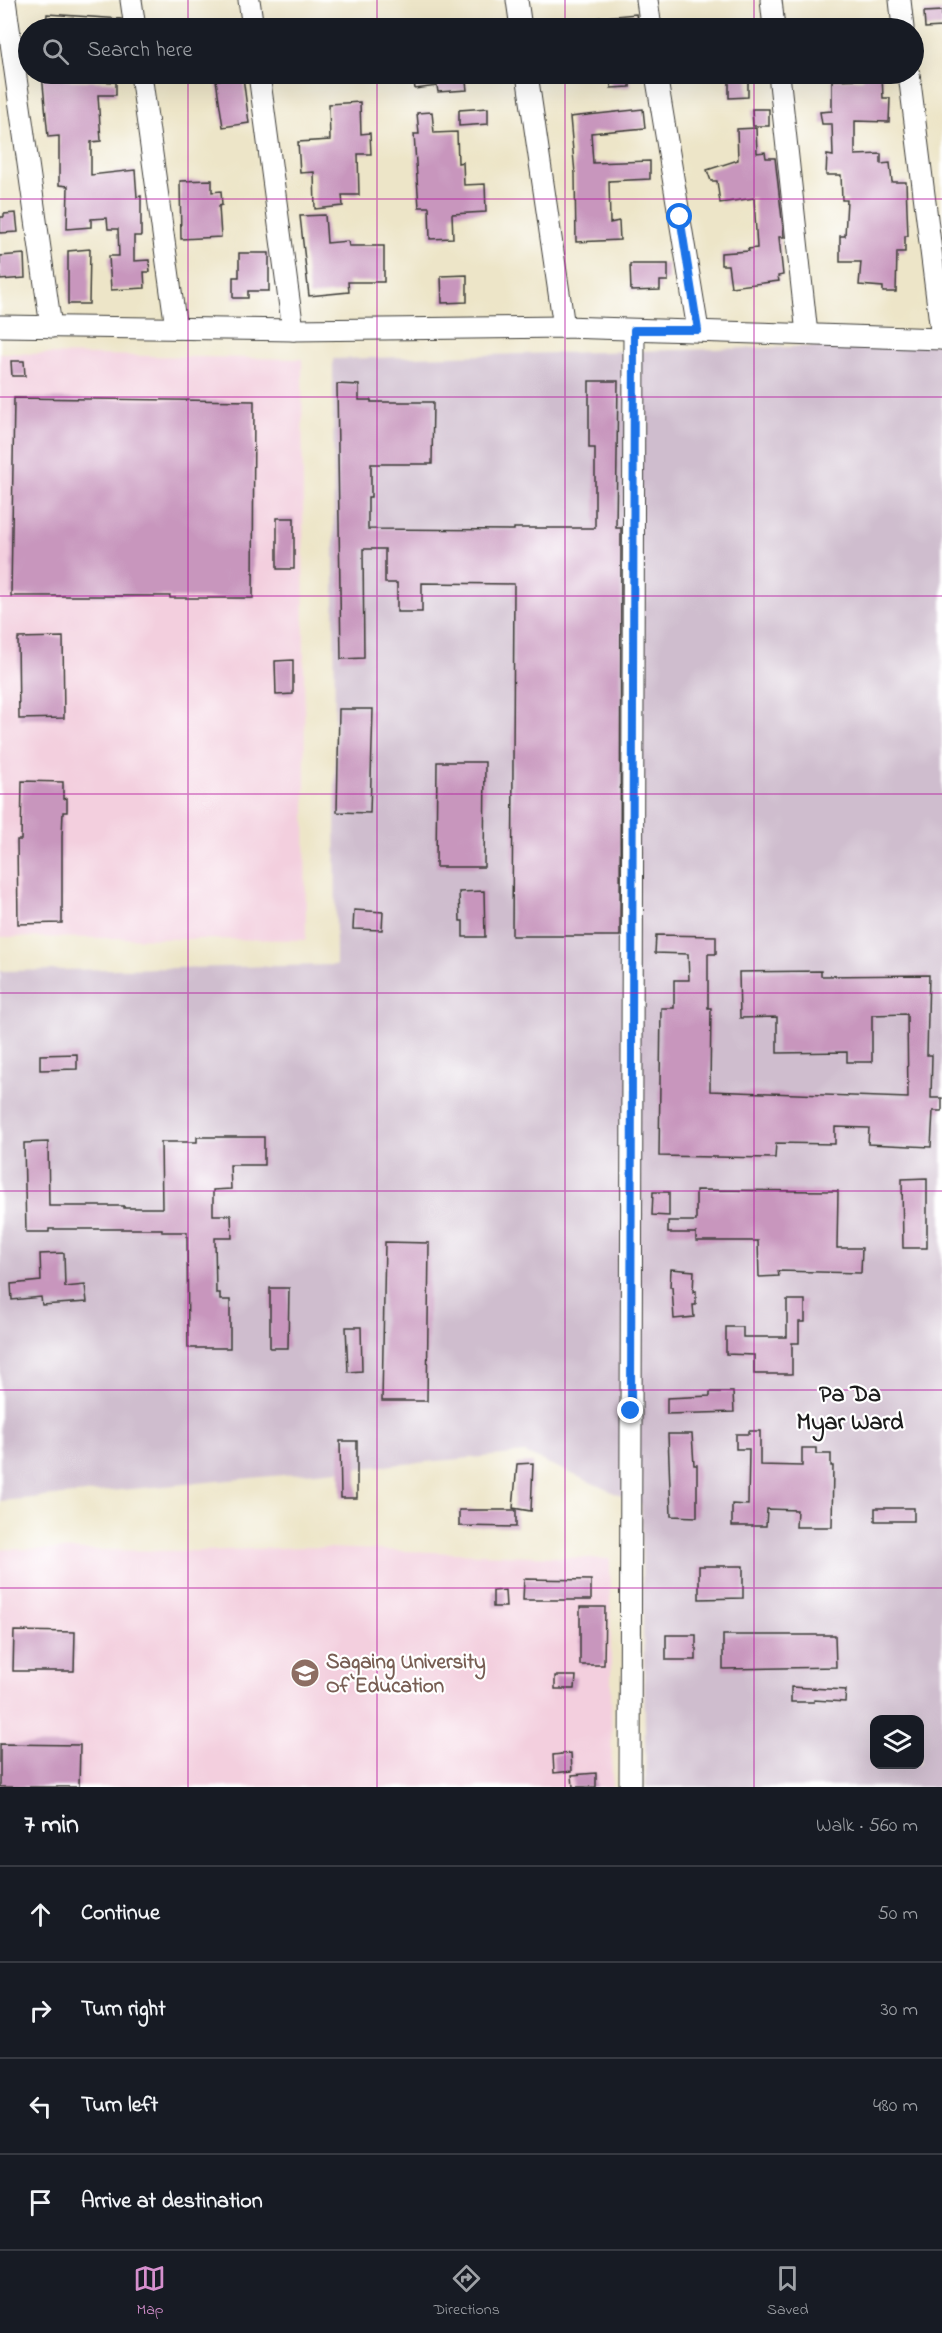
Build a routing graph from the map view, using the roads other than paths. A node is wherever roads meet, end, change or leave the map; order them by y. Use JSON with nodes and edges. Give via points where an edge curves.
{"nodes":[{"id":1,"x":5,"y":0,"type":"edge"},
{"id":2,"x":131,"y":0,"type":"edge"},
{"id":3,"x":249,"y":0,"type":"edge"},
{"id":4,"x":517,"y":0,"type":"edge"},
{"id":5,"x":648,"y":0,"type":"edge"},
{"id":6,"x":771,"y":0,"type":"edge"},
{"id":7,"x":900,"y":0,"type":"edge"},
{"id":8,"x":134,"y":18,"type":"edge"},
{"id":9,"x":252,"y":18,"type":"edge"},
{"id":10,"x":520,"y":18,"type":"edge"},
{"id":11,"x":650,"y":18,"type":"edge"},
{"id":12,"x":773,"y":18,"type":"edge"},
{"id":13,"x":902,"y":18,"type":"edge"},
{"id":14,"x":142,"y":84,"type":"edge"},
{"id":15,"x":260,"y":84,"type":"edge"},
{"id":16,"x":528,"y":84,"type":"edge"},
{"id":17,"x":658,"y":84,"type":"edge"},
{"id":18,"x":780,"y":84,"type":"edge"},
{"id":19,"x":910,"y":84,"type":"edge"},
{"id":20,"x":0,"y":326,"type":"edge"},
{"id":21,"x":51,"y":327,"type":"junction"},
{"id":22,"x":564,"y":327,"type":"junction"},
{"id":23,"x":176,"y":328,"type":"junction"},
{"id":24,"x":293,"y":330,"type":"junction"},
{"id":25,"x":634,"y":330,"type":"junction"},
{"id":26,"x":698,"y":330,"type":"junction"},
{"id":27,"x":807,"y":334,"type":"junction"},
{"id":28,"x":942,"y":339,"type":"edge"},
{"id":29,"x":630,"y":1787,"type":"edge"}],
"edges":[{"from":1,"to":21,"type":"street"},
{"from":2,"to":8,"type":"street"},
{"from":3,"to":9,"type":"street"},
{"from":4,"to":10,"type":"street"},
{"from":5,"to":11,"type":"street"},
{"from":6,"to":12,"type":"street"},
{"from":7,"to":13,"type":"street"},
{"from":14,"to":23,"type":"street"},
{"from":15,"to":24,"type":"street"},
{"from":16,"to":22,"type":"street"},
{"from":17,"to":26,"type":"street"},
{"from":18,"to":27,"type":"street"},
{"from":19,"to":28,"type":"street"},
{"from":20,"to":21,"type":"street"},
{"from":21,"to":23,"type":"street"},
{"from":22,"to":24,"type":"street"},
{"from":22,"to":25,"type":"street"},
{"from":23,"to":24,"type":"street"},
{"from":25,"to":26,"type":"street"},
{"from":25,"to":29,"type":"street"},
{"from":26,"to":27,"type":"street"},
{"from":27,"to":28,"type":"street"}]}
